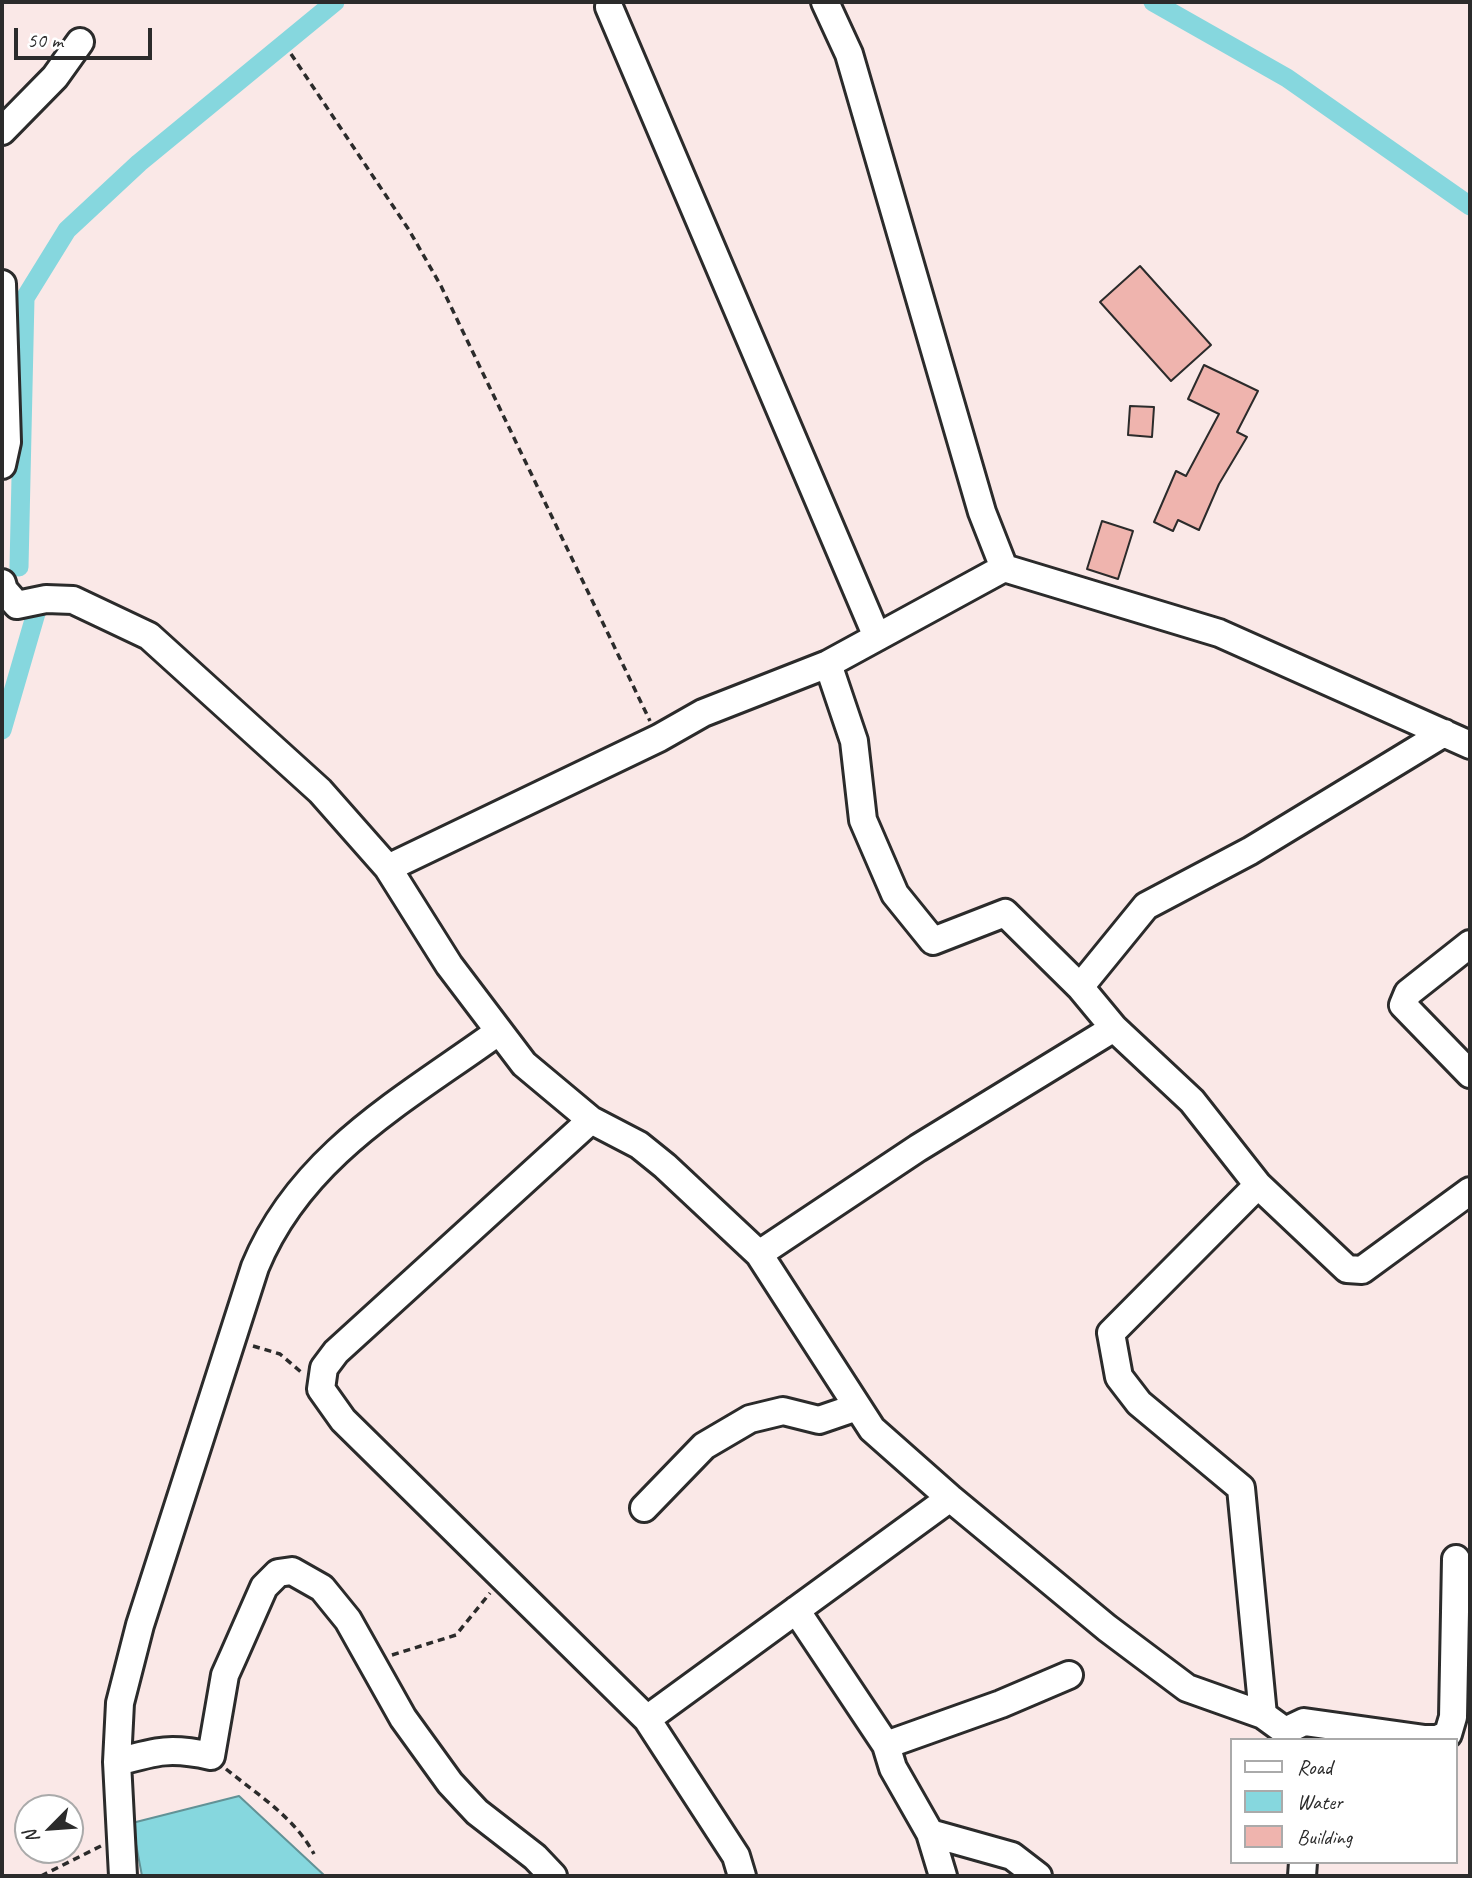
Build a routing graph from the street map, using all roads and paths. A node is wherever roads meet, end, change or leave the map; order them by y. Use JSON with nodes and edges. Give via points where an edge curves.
{"nodes":[{"id":1,"x":825,"y":2,"type":"edge"},
{"id":2,"x":609,"y":7,"type":"dead end"},
{"id":3,"x":80,"y":42,"type":"dead end"},
{"id":4,"x":291,"y":54,"type":"dead end"},
{"id":5,"x":2,"y":131,"type":"edge"},
{"id":6,"x":2,"y":284,"type":"edge"},
{"id":7,"x":3,"y":449,"type":"edge"},
{"id":8,"x":1004,"y":568,"type":"junction"},
{"id":9,"x":2,"y":583,"type":"edge"},
{"id":10,"x":877,"y":637,"type":"junction"},
{"id":11,"x":828,"y":664,"type":"junction"},
{"id":12,"x":1444,"y":733,"type":"junction"},
{"id":13,"x":659,"y":738,"type":"junction"},
{"id":14,"x":1470,"y":745,"type":"edge"},
{"id":15,"x":388,"y":868,"type":"junction"},
{"id":16,"x":1470,"y":944,"type":"edge"},
{"id":17,"x":1080,"y":987,"type":"junction"},
{"id":18,"x":1114,"y":1028,"type":"junction"},
{"id":19,"x":498,"y":1032,"type":"junction"},
{"id":20,"x":1470,"y":1074,"type":"edge"},
{"id":21,"x":591,"y":1120,"type":"junction"},
{"id":22,"x":1258,"y":1185,"type":"junction"},
{"id":23,"x":1470,"y":1191,"type":"edge"},
{"id":24,"x":759,"y":1254,"type":"junction"},
{"id":25,"x":232,"y":1339,"type":"junction"},
{"id":26,"x":321,"y":1389,"type":"junction"},
{"id":27,"x":857,"y":1407,"type":"junction"},
{"id":28,"x":950,"y":1498,"type":"junction"},
{"id":29,"x":644,"y":1508,"type":"dead end"},
{"id":30,"x":1455,"y":1559,"type":"dead end"},
{"id":31,"x":505,"y":1576,"type":"junction"},
{"id":32,"x":796,"y":1610,"type":"junction"},
{"id":33,"x":1462,"y":1652,"type":"edge"},
{"id":34,"x":370,"y":1662,"type":"junction"},
{"id":35,"x":1069,"y":1675,"type":"dead end"},
{"id":36,"x":1263,"y":1715,"type":"junction"},
{"id":37,"x":647,"y":1719,"type":"junction"},
{"id":38,"x":1287,"y":1735,"type":"edge"},
{"id":39,"x":1429,"y":1738,"type":"edge"},
{"id":40,"x":1439,"y":1738,"type":"edge"},
{"id":41,"x":886,"y":1745,"type":"junction"},
{"id":42,"x":211,"y":1756,"type":"junction"},
{"id":43,"x":117,"y":1762,"type":"junction"},
{"id":44,"x":930,"y":1833,"type":"junction"},
{"id":45,"x":119,"y":1837,"type":"junction"},
{"id":46,"x":314,"y":1854,"type":"dead end"},
{"id":47,"x":41,"y":1876,"type":"edge"},
{"id":48,"x":123,"y":1876,"type":"edge"},
{"id":49,"x":553,"y":1876,"type":"edge"},
{"id":50,"x":742,"y":1876,"type":"edge"},
{"id":51,"x":943,"y":1876,"type":"edge"},
{"id":52,"x":1038,"y":1876,"type":"edge"}],
"edges":[{"from":1,"to":8,"type":"street","via":[[849,54],[982,512]]},
{"from":2,"to":10,"type":"street"},
{"from":3,"to":5,"type":"street","via":[[55,77]]},
{"from":4,"to":13,"type":"path","via":[[409,230],[441,286]]},
{"from":6,"to":7,"type":"street"},
{"from":8,"to":10,"type":"street"},
{"from":8,"to":12,"type":"street","via":[[1219,633]]},
{"from":9,"to":15,"type":"street","via":[[17,605],[73,600],[149,636],[320,791]]},
{"from":10,"to":11,"type":"street"},
{"from":11,"to":13,"type":"street","via":[[703,713]]},
{"from":11,"to":17,"type":"street","via":[[854,741],[863,820],[895,894],[918,924],[933,941],[1005,913]]},
{"from":12,"to":14,"type":"street"},
{"from":12,"to":17,"type":"street","via":[[1250,851],[1146,906]]},
{"from":13,"to":15,"type":"street"},
{"from":15,"to":19,"type":"street"},
{"from":16,"to":20,"type":"street","via":[[1408,993],[1404,1005]]},
{"from":17,"to":18,"type":"street"},
{"from":18,"to":22,"type":"street","via":[[1192,1101]]},
{"from":18,"to":24,"type":"street","via":[[918,1148]]},
{"from":19,"to":21,"type":"street","via":[[524,1064]]},
{"from":19,"to":25,"type":"street","via":[[345,1142],[319,1168],[270,1230]]},
{"from":21,"to":24,"type":"street","via":[[639,1145]]},
{"from":21,"to":26,"type":"street","via":[[336,1352],[324,1368]]},
{"from":22,"to":23,"type":"street","via":[[1347,1269],[1362,1270]]},
{"from":22,"to":36,"type":"street","via":[[1111,1333],[1119,1377],[1139,1403],[1241,1488]]},
{"from":24,"to":27,"type":"street"},
{"from":25,"to":26,"type":"path","via":[[280,1354]]},
{"from":25,"to":43,"type":"street","via":[[140,1625],[120,1703]]},
{"from":26,"to":31,"type":"street","via":[[343,1420]]},
{"from":27,"to":28,"type":"street","via":[[872,1429]]},
{"from":27,"to":29,"type":"street","via":[[819,1420],[783,1411],[750,1419],[704,1446]]},
{"from":28,"to":32,"type":"street"},
{"from":28,"to":36,"type":"street","via":[[1187,1688]]},
{"from":30,"to":33,"type":"street"},
{"from":31,"to":34,"type":"path","via":[[456,1635]]},
{"from":31,"to":37,"type":"street"},
{"from":32,"to":37,"type":"street"},
{"from":32,"to":41,"type":"street"},
{"from":33,"to":40,"type":"street","via":[[1453,1717],[1448,1734]]},
{"from":34,"to":42,"type":"street","via":[[348,1620],[322,1588],[292,1571],[278,1573],[264,1587],[225,1675]]},
{"from":34,"to":49,"type":"street","via":[[423,1750],[450,1783]]},
{"from":35,"to":41,"type":"street"},
{"from":36,"to":38,"type":"street"},
{"from":37,"to":50,"type":"street","via":[[736,1856]]},
{"from":38,"to":39,"type":"street","via":[[1304,1723]]},
{"from":41,"to":44,"type":"street","via":[[893,1768]]},
{"from":42,"to":43,"type":"street","via":[[177,1749]]},
{"from":42,"to":46,"type":"path","via":[[290,1819]]},
{"from":43,"to":45,"type":"street"},
{"from":44,"to":51,"type":"street"},
{"from":44,"to":52,"type":"street","via":[[1013,1856]]},
{"from":45,"to":47,"type":"path"},
{"from":45,"to":48,"type":"street"}]}
